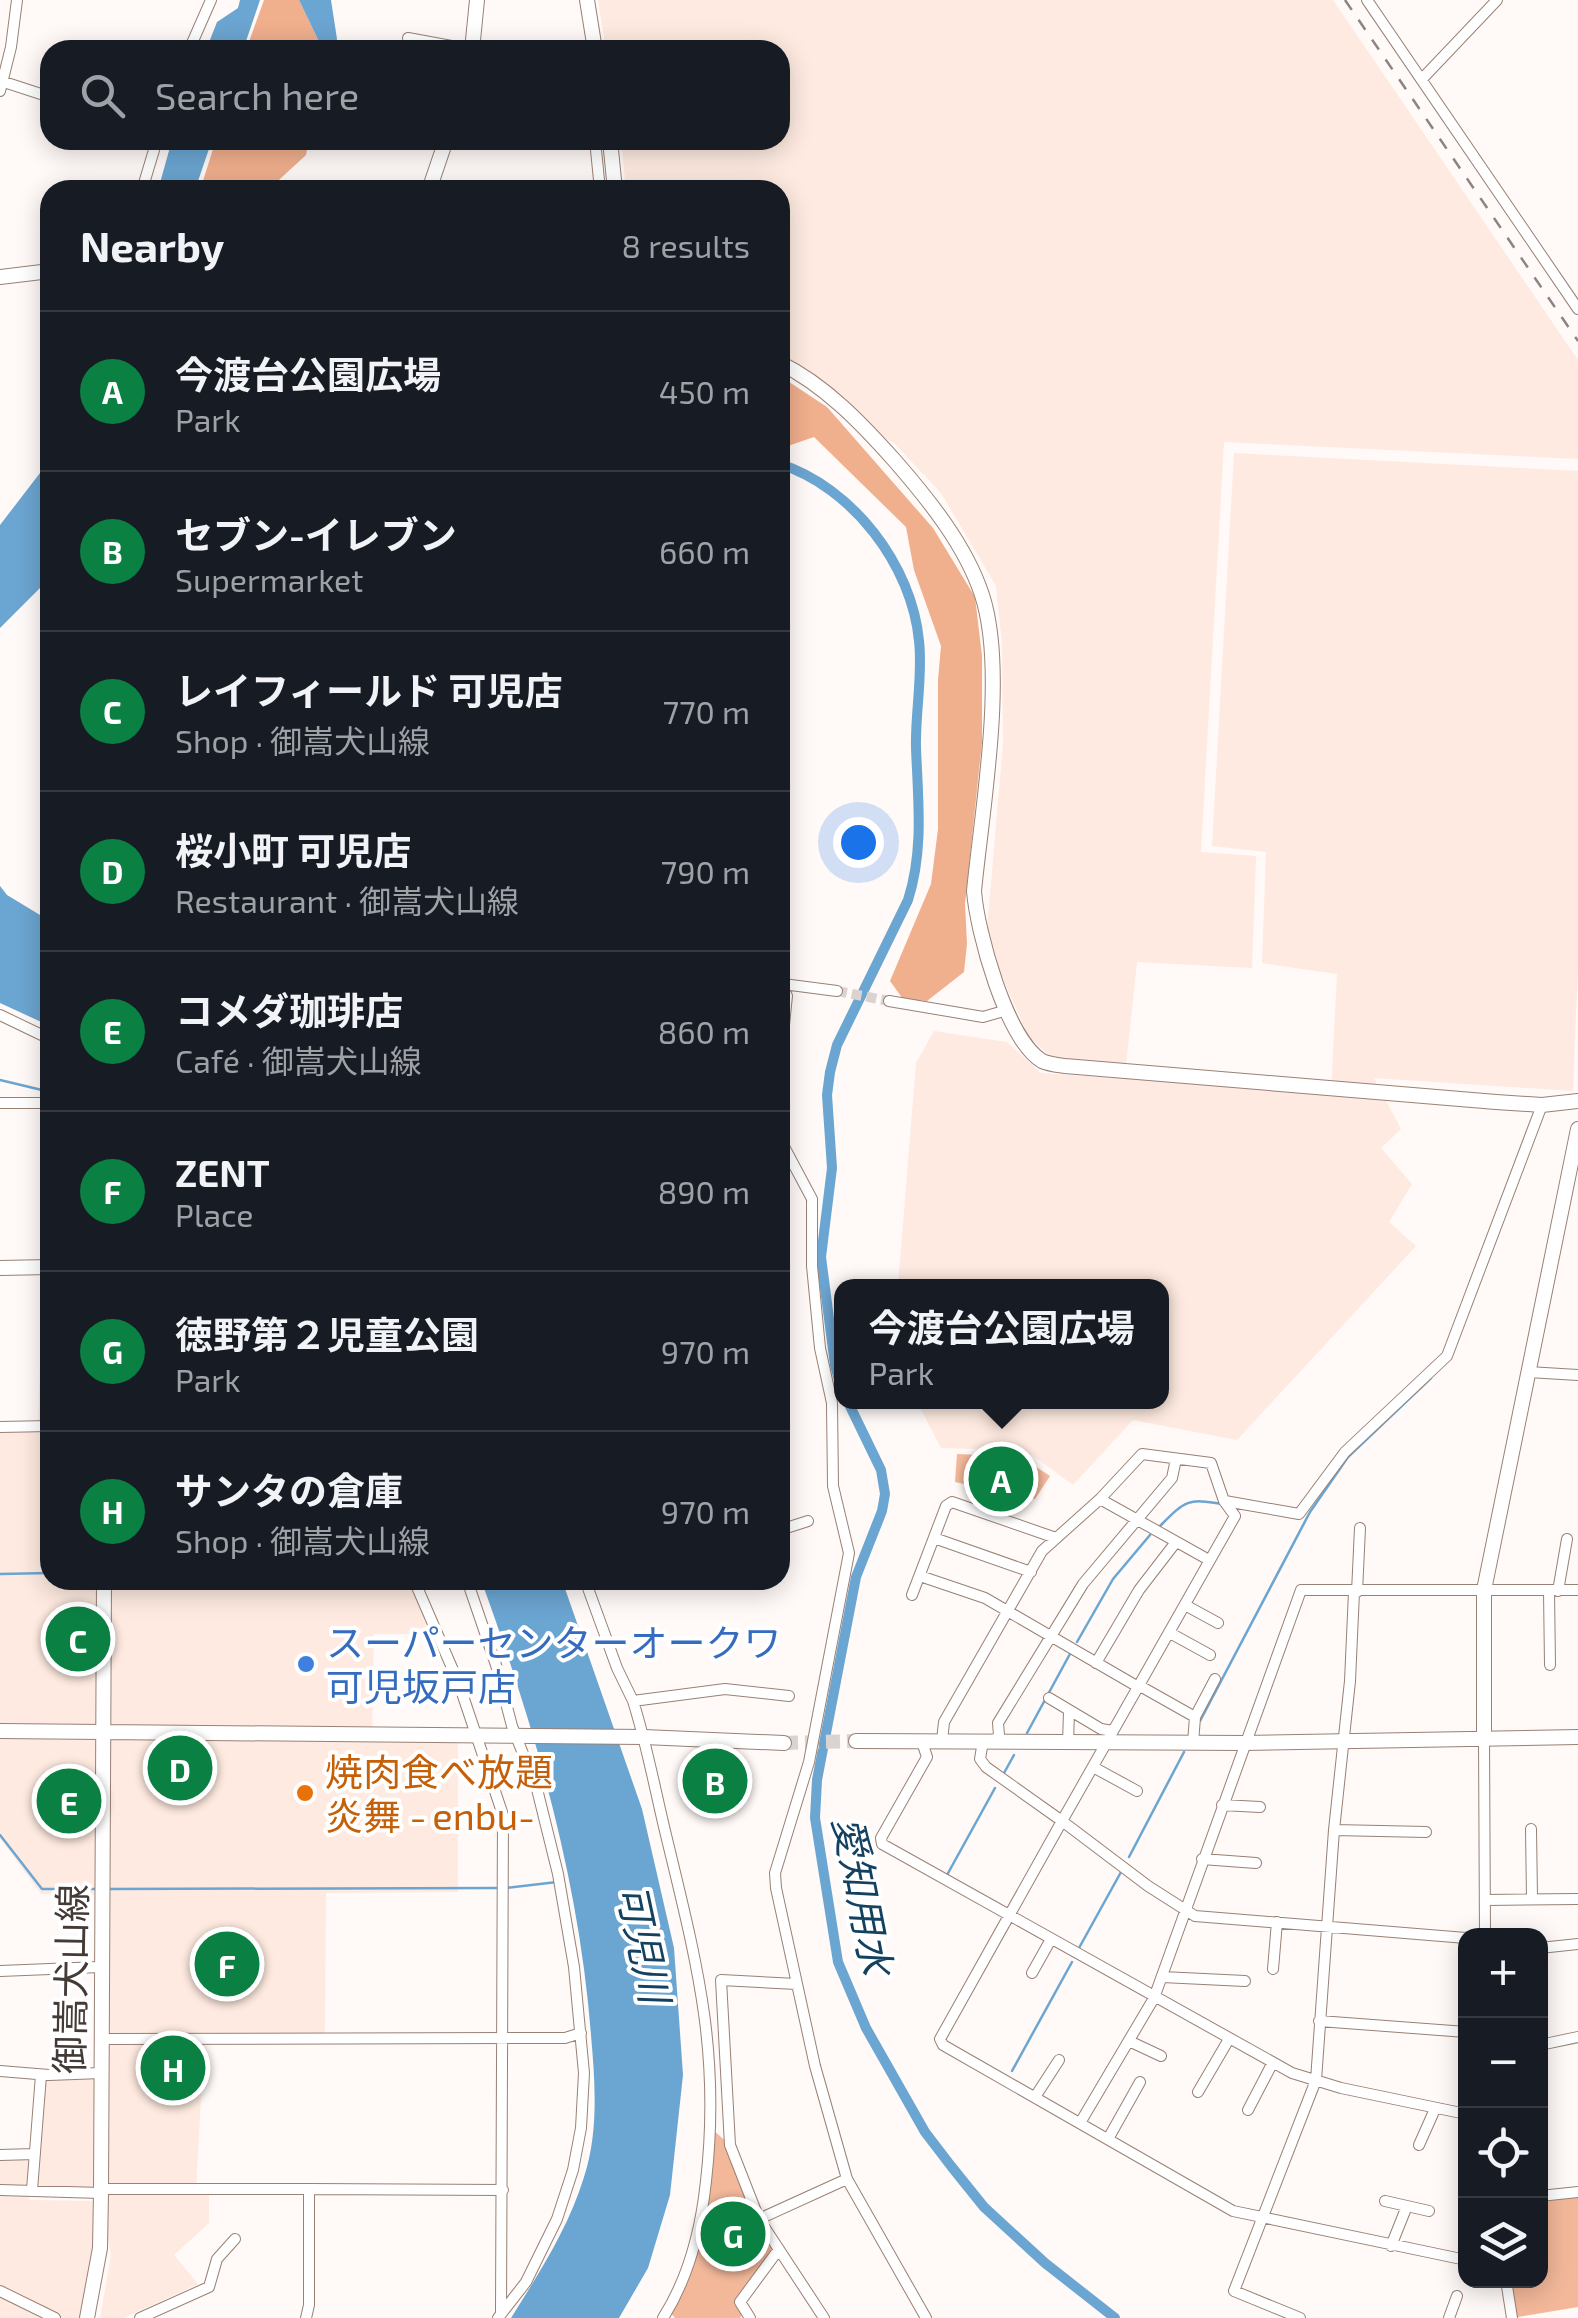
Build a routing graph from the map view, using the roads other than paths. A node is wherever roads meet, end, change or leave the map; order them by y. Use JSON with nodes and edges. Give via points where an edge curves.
{"nodes":[{"id":1,"x":17,"y":0,"type":"edge"},
{"id":2,"x":211,"y":0,"type":"edge"},
{"id":3,"x":477,"y":0,"type":"edge"},
{"id":4,"x":587,"y":0,"type":"edge"},
{"id":5,"x":1367,"y":0,"type":"edge"},
{"id":6,"x":1496,"y":0,"type":"edge"},
{"id":7,"x":408,"y":38,"type":"dead end"},
{"id":8,"x":193,"y":40,"type":"edge"},
{"id":9,"x":419,"y":40,"type":"edge"},
{"id":10,"x":474,"y":40,"type":"edge"},
{"id":11,"x":593,"y":40,"type":"edge"},
{"id":12,"x":1422,"y":79,"type":"junction"},
{"id":13,"x":1,"y":85,"type":"edge"},
{"id":14,"x":40,"y":95,"type":"edge"},
{"id":15,"x":154,"y":150,"type":"edge"},
{"id":16,"x":443,"y":150,"type":"edge"},
{"id":17,"x":596,"y":150,"type":"edge"},
{"id":18,"x":611,"y":150,"type":"edge"},
{"id":19,"x":145,"y":180,"type":"edge"},
{"id":20,"x":433,"y":180,"type":"edge"},
{"id":21,"x":599,"y":180,"type":"edge"},
{"id":22,"x":614,"y":180,"type":"edge"},
{"id":23,"x":40,"y":272,"type":"edge"},
{"id":24,"x":0,"y":277,"type":"edge"},
{"id":25,"x":1578,"y":309,"type":"edge"},
{"id":26,"x":790,"y":369,"type":"edge"},
{"id":27,"x":790,"y":984,"type":"edge"},
{"id":28,"x":836,"y":991,"type":"tunnel mouth"},
{"id":29,"x":889,"y":1000,"type":"tunnel mouth"},
{"id":30,"x":1008,"y":1010,"type":"junction"},
{"id":31,"x":0,"y":1016,"type":"edge"},
{"id":32,"x":40,"y":1035,"type":"edge"},
{"id":33,"x":1578,"y":1101,"type":"edge"},
{"id":34,"x":0,"y":1103,"type":"edge"},
{"id":35,"x":40,"y":1103,"type":"edge"},
{"id":36,"x":1542,"y":1105,"type":"junction"},
{"id":37,"x":1578,"y":1129,"type":"edge"},
{"id":38,"x":790,"y":1158,"type":"edge"},
{"id":39,"x":40,"y":1267,"type":"edge"},
{"id":40,"x":0,"y":1268,"type":"edge"},
{"id":41,"x":1528,"y":1372,"type":"junction"},
{"id":42,"x":1578,"y":1375,"type":"edge"},
{"id":43,"x":40,"y":1426,"type":"edge"},
{"id":44,"x":0,"y":1427,"type":"edge"},
{"id":45,"x":1176,"y":1458,"type":"junction"},
{"id":46,"x":1100,"y":1499,"type":"junction"},
{"id":47,"x":1224,"y":1501,"type":"junction"},
{"id":48,"x":1136,"y":1519,"type":"junction"},
{"id":49,"x":808,"y":1520,"type":"dead end"},
{"id":50,"x":790,"y":1526,"type":"edge"},
{"id":51,"x":1360,"y":1528,"type":"dead end"},
{"id":52,"x":934,"y":1538,"type":"junction"},
{"id":53,"x":1056,"y":1538,"type":"junction"},
{"id":54,"x":1568,"y":1539,"type":"dead end"},
{"id":55,"x":1176,"y":1542,"type":"junction"},
{"id":56,"x":1210,"y":1560,"type":"junction"},
{"id":57,"x":1030,"y":1572,"type":"junction"},
{"id":58,"x":920,"y":1576,"type":"junction"},
{"id":59,"x":104,"y":1590,"type":"edge"},
{"id":60,"x":418,"y":1590,"type":"edge"},
{"id":61,"x":471,"y":1590,"type":"edge"},
{"id":62,"x":589,"y":1590,"type":"edge"},
{"id":63,"x":1484,"y":1590,"type":"junction"},
{"id":64,"x":1578,"y":1590,"type":"edge"},
{"id":65,"x":1554,"y":1591,"type":"junction"},
{"id":66,"x":1356,"y":1592,"type":"junction"},
{"id":67,"x":912,"y":1595,"type":"dead end"},
{"id":68,"x":1185,"y":1605,"type":"junction"},
{"id":69,"x":1009,"y":1610,"type":"junction"},
{"id":70,"x":1218,"y":1623,"type":"dead end"},
{"id":71,"x":1170,"y":1632,"type":"junction"},
{"id":72,"x":1050,"y":1636,"type":"junction"},
{"id":73,"x":1210,"y":1655,"type":"dead end"},
{"id":74,"x":1096,"y":1663,"type":"junction"},
{"id":75,"x":1550,"y":1665,"type":"dead end"},
{"id":76,"x":1215,"y":1679,"type":"dead end"},
{"id":77,"x":1140,"y":1687,"type":"junction"},
{"id":78,"x":789,"y":1696,"type":"dead end"},
{"id":79,"x":1049,"y":1698,"type":"dead end"},
{"id":80,"x":633,"y":1702,"type":"junction"},
{"id":81,"x":1069,"y":1711,"type":"junction"},
{"id":82,"x":1195,"y":1717,"type":"junction"},
{"id":83,"x":0,"y":1731,"type":"edge"},
{"id":84,"x":103,"y":1734,"type":"junction"},
{"id":85,"x":476,"y":1735,"type":"junction"},
{"id":86,"x":1110,"y":1736,"type":"junction"},
{"id":87,"x":644,"y":1737,"type":"junction"},
{"id":88,"x":1578,"y":1737,"type":"edge"},
{"id":89,"x":523,"y":1738,"type":"junction"},
{"id":90,"x":1484,"y":1739,"type":"junction"},
{"id":91,"x":856,"y":1740,"type":"tunnel mouth"},
{"id":92,"x":942,"y":1741,"type":"junction"},
{"id":93,"x":989,"y":1741,"type":"junction"},
{"id":94,"x":1342,"y":1741,"type":"junction"},
{"id":95,"x":922,"y":1742,"type":"junction"},
{"id":96,"x":784,"y":1743,"type":"tunnel mouth"},
{"id":97,"x":1193,"y":1743,"type":"junction"},
{"id":98,"x":1244,"y":1743,"type":"junction"},
{"id":99,"x":1068,"y":1744,"type":"junction"},
{"id":100,"x":1093,"y":1767,"type":"junction"},
{"id":101,"x":1137,"y":1791,"type":"dead end"},
{"id":102,"x":1222,"y":1805,"type":"junction"},
{"id":103,"x":1260,"y":1807,"type":"dead end"},
{"id":104,"x":1062,"y":1821,"type":"junction"},
{"id":105,"x":1531,"y":1828,"type":"dead end"},
{"id":106,"x":1334,"y":1830,"type":"junction"},
{"id":107,"x":1426,"y":1832,"type":"dead end"},
{"id":108,"x":1202,"y":1859,"type":"junction"},
{"id":109,"x":1256,"y":1862,"type":"dead end"},
{"id":110,"x":1532,"y":1898,"type":"junction"},
{"id":111,"x":1578,"y":1899,"type":"edge"},
{"id":112,"x":1486,"y":1900,"type":"junction"},
{"id":113,"x":1184,"y":1911,"type":"junction"},
{"id":114,"x":1009,"y":1918,"type":"junction"},
{"id":115,"x":1277,"y":1922,"type":"junction"},
{"id":116,"x":1327,"y":1925,"type":"junction"},
{"id":117,"x":1485,"y":1928,"type":"edge"},
{"id":118,"x":1458,"y":1937,"type":"edge"},
{"id":119,"x":1050,"y":1940,"type":"junction"},
{"id":120,"x":1578,"y":1944,"type":"edge"},
{"id":121,"x":1548,"y":1947,"type":"edge"},
{"id":122,"x":100,"y":1967,"type":"junction"},
{"id":123,"x":1273,"y":1969,"type":"dead end"},
{"id":124,"x":0,"y":1971,"type":"edge"},
{"id":125,"x":1032,"y":1973,"type":"dead end"},
{"id":126,"x":1162,"y":1977,"type":"junction"},
{"id":127,"x":1245,"y":1981,"type":"dead end"},
{"id":128,"x":797,"y":1984,"type":"junction"},
{"id":129,"x":1154,"y":1998,"type":"junction"},
{"id":130,"x":1320,"y":2021,"type":"junction"},
{"id":131,"x":1458,"y":2031,"type":"edge"},
{"id":132,"x":581,"y":2033,"type":"junction"},
{"id":133,"x":1578,"y":2037,"type":"edge"},
{"id":134,"x":504,"y":2038,"type":"junction"},
{"id":135,"x":1229,"y":2039,"type":"junction"},
{"id":136,"x":100,"y":2040,"type":"junction"},
{"id":137,"x":1129,"y":2041,"type":"junction"},
{"id":138,"x":1548,"y":2043,"type":"edge"},
{"id":139,"x":1160,"y":2056,"type":"dead end"},
{"id":140,"x":1059,"y":2060,"type":"dead end"},
{"id":141,"x":1272,"y":2064,"type":"junction"},
{"id":142,"x":0,"y":2071,"type":"edge"},
{"id":143,"x":101,"y":2073,"type":"junction"},
{"id":144,"x":41,"y":2075,"type":"junction"},
{"id":145,"x":1316,"y":2080,"type":"junction"},
{"id":146,"x":1140,"y":2082,"type":"dead end"},
{"id":147,"x":1198,"y":2092,"type":"dead end"},
{"id":148,"x":1036,"y":2097,"type":"junction"},
{"id":149,"x":1436,"y":2109,"type":"junction"},
{"id":150,"x":1248,"y":2110,"type":"dead end"},
{"id":151,"x":1458,"y":2113,"type":"edge"},
{"id":152,"x":1080,"y":2123,"type":"junction"},
{"id":153,"x":1108,"y":2139,"type":"junction"},
{"id":154,"x":1419,"y":2144,"type":"dead end"},
{"id":155,"x":35,"y":2154,"type":"junction"},
{"id":156,"x":0,"y":2155,"type":"edge"},
{"id":157,"x":847,"y":2179,"type":"junction"},
{"id":158,"x":308,"y":2189,"type":"junction"},
{"id":159,"x":0,"y":2190,"type":"edge"},
{"id":160,"x":32,"y":2190,"type":"junction"},
{"id":161,"x":502,"y":2190,"type":"junction"},
{"id":162,"x":102,"y":2191,"type":"junction"},
{"id":163,"x":1578,"y":2192,"type":"edge"},
{"id":164,"x":1548,"y":2195,"type":"edge"},
{"id":165,"x":1385,"y":2201,"type":"dead end"},
{"id":166,"x":1407,"y":2206,"type":"junction"},
{"id":167,"x":1429,"y":2212,"type":"dead end"},
{"id":168,"x":1262,"y":2216,"type":"junction"},
{"id":169,"x":759,"y":2218,"type":"junction"},
{"id":170,"x":235,"y":2239,"type":"dead end"},
{"id":171,"x":1391,"y":2246,"type":"junction"},
{"id":172,"x":779,"y":2250,"type":"junction"},
{"id":173,"x":1458,"y":2259,"type":"edge"},
{"id":174,"x":1507,"y":2288,"type":"edge"},
{"id":175,"x":0,"y":2291,"type":"edge"},
{"id":176,"x":1457,"y":2296,"type":"dead end"},
{"id":177,"x":669,"y":2315,"type":"edge"},
{"id":178,"x":500,"y":2316,"type":"edge"},
{"id":179,"x":55,"y":2318,"type":"edge"},
{"id":180,"x":87,"y":2318,"type":"edge"},
{"id":181,"x":140,"y":2318,"type":"edge"},
{"id":182,"x":306,"y":2318,"type":"edge"},
{"id":183,"x":750,"y":2318,"type":"edge"},
{"id":184,"x":824,"y":2318,"type":"edge"},
{"id":185,"x":926,"y":2318,"type":"edge"},
{"id":186,"x":1300,"y":2318,"type":"edge"},
{"id":187,"x":1449,"y":2318,"type":"edge"},
{"id":188,"x":1512,"y":2318,"type":"edge"}],
"edges":[{"from":1,"to":13,"type":"street"},
{"from":2,"to":8,"type":"street"},
{"from":3,"to":10,"type":"street"},
{"from":4,"to":11,"type":"street"},
{"from":5,"to":12,"type":"street"},
{"from":6,"to":12,"type":"street"},
{"from":7,"to":9,"type":"street"},
{"from":12,"to":25,"type":"street"},
{"from":13,"to":14,"type":"street"},
{"from":15,"to":19,"type":"street"},
{"from":16,"to":20,"type":"street"},
{"from":17,"to":21,"type":"street"},
{"from":18,"to":22,"type":"street"},
{"from":23,"to":24,"type":"street"},
{"from":26,"to":30,"type":"street","via":[[878,442],[928,498],[981,590],[992,680],[974,890],[984,954]]},
{"from":27,"to":28,"type":"street"},
{"from":29,"to":30,"type":"street","via":[[983,1016]]},
{"from":30,"to":36,"type":"street","via":[[1043,1062],[1065,1066]]},
{"from":31,"to":32,"type":"street"},
{"from":33,"to":36,"type":"street"},
{"from":34,"to":35,"type":"street"},
{"from":36,"to":47,"type":"street","via":[[1447,1356],[1345,1452],[1298,1514]]},
{"from":37,"to":41,"type":"street"},
{"from":38,"to":128,"type":"street","via":[[812,1198],[820,1348],[832,1403],[833,1486],[849,1553],[809,1762],[775,1874]]},
{"from":39,"to":40,"type":"street"},
{"from":41,"to":42,"type":"street"},
{"from":41,"to":63,"type":"street"},
{"from":43,"to":44,"type":"street"},
{"from":45,"to":46,"type":"street","via":[[1142,1454]]},
{"from":45,"to":47,"type":"street","via":[[1212,1463]]},
{"from":45,"to":48,"type":"street","via":[[1172,1478]]},
{"from":46,"to":48,"type":"street"},
{"from":46,"to":53,"type":"street"},
{"from":47,"to":56,"type":"street","via":[[1235,1516]]},
{"from":48,"to":55,"type":"street"},
{"from":48,"to":72,"type":"street"},
{"from":49,"to":50,"type":"street"},
{"from":51,"to":66,"type":"street"},
{"from":52,"to":53,"type":"street","via":[[946,1506],[957,1502]]},
{"from":52,"to":57,"type":"street"},
{"from":52,"to":58,"type":"street"},
{"from":53,"to":57,"type":"street"},
{"from":54,"to":65,"type":"street"},
{"from":55,"to":56,"type":"street"},
{"from":55,"to":74,"type":"street"},
{"from":56,"to":68,"type":"street"},
{"from":57,"to":69,"type":"street"},
{"from":58,"to":67,"type":"street"},
{"from":58,"to":69,"type":"street"},
{"from":59,"to":84,"type":"street","name":"御嵩犬山線"},
{"from":60,"to":85,"type":"street"},
{"from":61,"to":89,"type":"street"},
{"from":62,"to":80,"type":"street"},
{"from":63,"to":65,"type":"street"},
{"from":63,"to":66,"type":"street"},
{"from":63,"to":90,"type":"street"},
{"from":64,"to":65,"type":"street"},
{"from":65,"to":75,"type":"street"},
{"from":66,"to":94,"type":"street"},
{"from":66,"to":98,"type":"street","via":[[1301,1590]]},
{"from":68,"to":70,"type":"street"},
{"from":68,"to":71,"type":"street"},
{"from":69,"to":72,"type":"street"},
{"from":69,"to":92,"type":"street","via":[[944,1722]]},
{"from":71,"to":73,"type":"street"},
{"from":71,"to":77,"type":"street"},
{"from":72,"to":74,"type":"street"},
{"from":72,"to":93,"type":"street","via":[[998,1722],[1000,1735]]},
{"from":74,"to":77,"type":"street"},
{"from":76,"to":82,"type":"street"},
{"from":77,"to":82,"type":"street"},
{"from":77,"to":86,"type":"street"},
{"from":78,"to":80,"type":"street","via":[[724,1689]]},
{"from":79,"to":81,"type":"street"},
{"from":80,"to":87,"type":"street"},
{"from":81,"to":86,"type":"street"},
{"from":81,"to":99,"type":"street"},
{"from":82,"to":97,"type":"street"},
{"from":83,"to":84,"type":"street"},
{"from":84,"to":85,"type":"street"},
{"from":84,"to":122,"type":"street","name":"御嵩犬山線"},
{"from":85,"to":89,"type":"street"},
{"from":85,"to":134,"type":"street","via":[[503,1816]]},
{"from":86,"to":97,"type":"street"},
{"from":86,"to":99,"type":"street"},
{"from":86,"to":100,"type":"street"},
{"from":87,"to":89,"type":"street"},
{"from":87,"to":96,"type":"street"},
{"from":87,"to":177,"type":"street","via":[[698,1964],[712,2066],[703,2210]]},
{"from":88,"to":90,"type":"street"},
{"from":89,"to":132,"type":"street","via":[[559,1882]]},
{"from":90,"to":94,"type":"street"},
{"from":90,"to":112,"type":"street"},
{"from":91,"to":95,"type":"street"},
{"from":92,"to":93,"type":"street"},
{"from":92,"to":95,"type":"street"},
{"from":93,"to":99,"type":"street"},
{"from":93,"to":104,"type":"street","via":[[980,1759],[986,1767]]},
{"from":94,"to":98,"type":"street"},
{"from":94,"to":106,"type":"street"},
{"from":95,"to":114,"type":"street","via":[[926,1757],[882,1844]]},
{"from":97,"to":98,"type":"street"},
{"from":98,"to":102,"type":"street"},
{"from":100,"to":101,"type":"street"},
{"from":100,"to":104,"type":"street"},
{"from":102,"to":103,"type":"street"},
{"from":102,"to":108,"type":"street"},
{"from":104,"to":113,"type":"street"},
{"from":104,"to":114,"type":"street"},
{"from":105,"to":110,"type":"street"},
{"from":106,"to":107,"type":"street"},
{"from":106,"to":116,"type":"street"},
{"from":108,"to":109,"type":"street"},
{"from":108,"to":113,"type":"street"},
{"from":110,"to":111,"type":"street"},
{"from":110,"to":112,"type":"street"},
{"from":112,"to":117,"type":"street"},
{"from":113,"to":115,"type":"street"},
{"from":113,"to":126,"type":"street"},
{"from":114,"to":119,"type":"street"},
{"from":114,"to":148,"type":"street","via":[[940,2039]]},
{"from":115,"to":116,"type":"street"},
{"from":115,"to":123,"type":"street"},
{"from":116,"to":118,"type":"street"},
{"from":116,"to":130,"type":"street"},
{"from":119,"to":125,"type":"street"},
{"from":119,"to":129,"type":"street"},
{"from":120,"to":121,"type":"street"},
{"from":122,"to":124,"type":"street"},
{"from":122,"to":136,"type":"street","name":"御嵩犬山線"},
{"from":126,"to":127,"type":"street"},
{"from":126,"to":129,"type":"street"},
{"from":128,"to":157,"type":"street"},
{"from":128,"to":169,"type":"street","via":[[721,1980],[730,2145]]},
{"from":129,"to":135,"type":"street"},
{"from":129,"to":137,"type":"street"},
{"from":130,"to":131,"type":"street"},
{"from":130,"to":145,"type":"street"},
{"from":132,"to":134,"type":"street"},
{"from":132,"to":178,"type":"street","via":[[581,2128],[573,2170],[557,2220]]},
{"from":133,"to":138,"type":"street"},
{"from":134,"to":136,"type":"street"},
{"from":134,"to":161,"type":"street"},
{"from":135,"to":141,"type":"street"},
{"from":135,"to":147,"type":"street"},
{"from":136,"to":143,"type":"street","name":"御嵩犬山線"},
{"from":137,"to":139,"type":"street"},
{"from":137,"to":152,"type":"street"},
{"from":140,"to":148,"type":"street"},
{"from":141,"to":145,"type":"street"},
{"from":141,"to":150,"type":"street"},
{"from":142,"to":144,"type":"street"},
{"from":143,"to":144,"type":"street"},
{"from":143,"to":162,"type":"street","name":"御嵩犬山線"},
{"from":144,"to":155,"type":"street"},
{"from":145,"to":149,"type":"street"},
{"from":145,"to":168,"type":"street"},
{"from":146,"to":153,"type":"street"},
{"from":148,"to":152,"type":"street"},
{"from":149,"to":151,"type":"street"},
{"from":149,"to":154,"type":"street"},
{"from":152,"to":153,"type":"street"},
{"from":153,"to":168,"type":"street","via":[[1234,2211]]},
{"from":155,"to":156,"type":"street"},
{"from":155,"to":160,"type":"street"},
{"from":157,"to":169,"type":"street"},
{"from":157,"to":185,"type":"street"},
{"from":158,"to":161,"type":"street"},
{"from":158,"to":162,"type":"street"},
{"from":158,"to":182,"type":"street"},
{"from":159,"to":160,"type":"street"},
{"from":160,"to":162,"type":"street"},
{"from":161,"to":178,"type":"street"},
{"from":162,"to":180,"type":"street","name":"御嵩犬山線"},
{"from":163,"to":164,"type":"street"},
{"from":165,"to":166,"type":"street"},
{"from":166,"to":167,"type":"street"},
{"from":166,"to":171,"type":"street"},
{"from":168,"to":171,"type":"street"},
{"from":168,"to":186,"type":"street","via":[[1234,2291]]},
{"from":169,"to":172,"type":"street"},
{"from":170,"to":181,"type":"street","via":[[217,2259],[209,2287]]},
{"from":171,"to":173,"type":"street"},
{"from":172,"to":183,"type":"street","via":[[740,2302]]},
{"from":172,"to":184,"type":"street"},
{"from":174,"to":188,"type":"street"},
{"from":175,"to":179,"type":"street"},
{"from":176,"to":187,"type":"street"}]}
